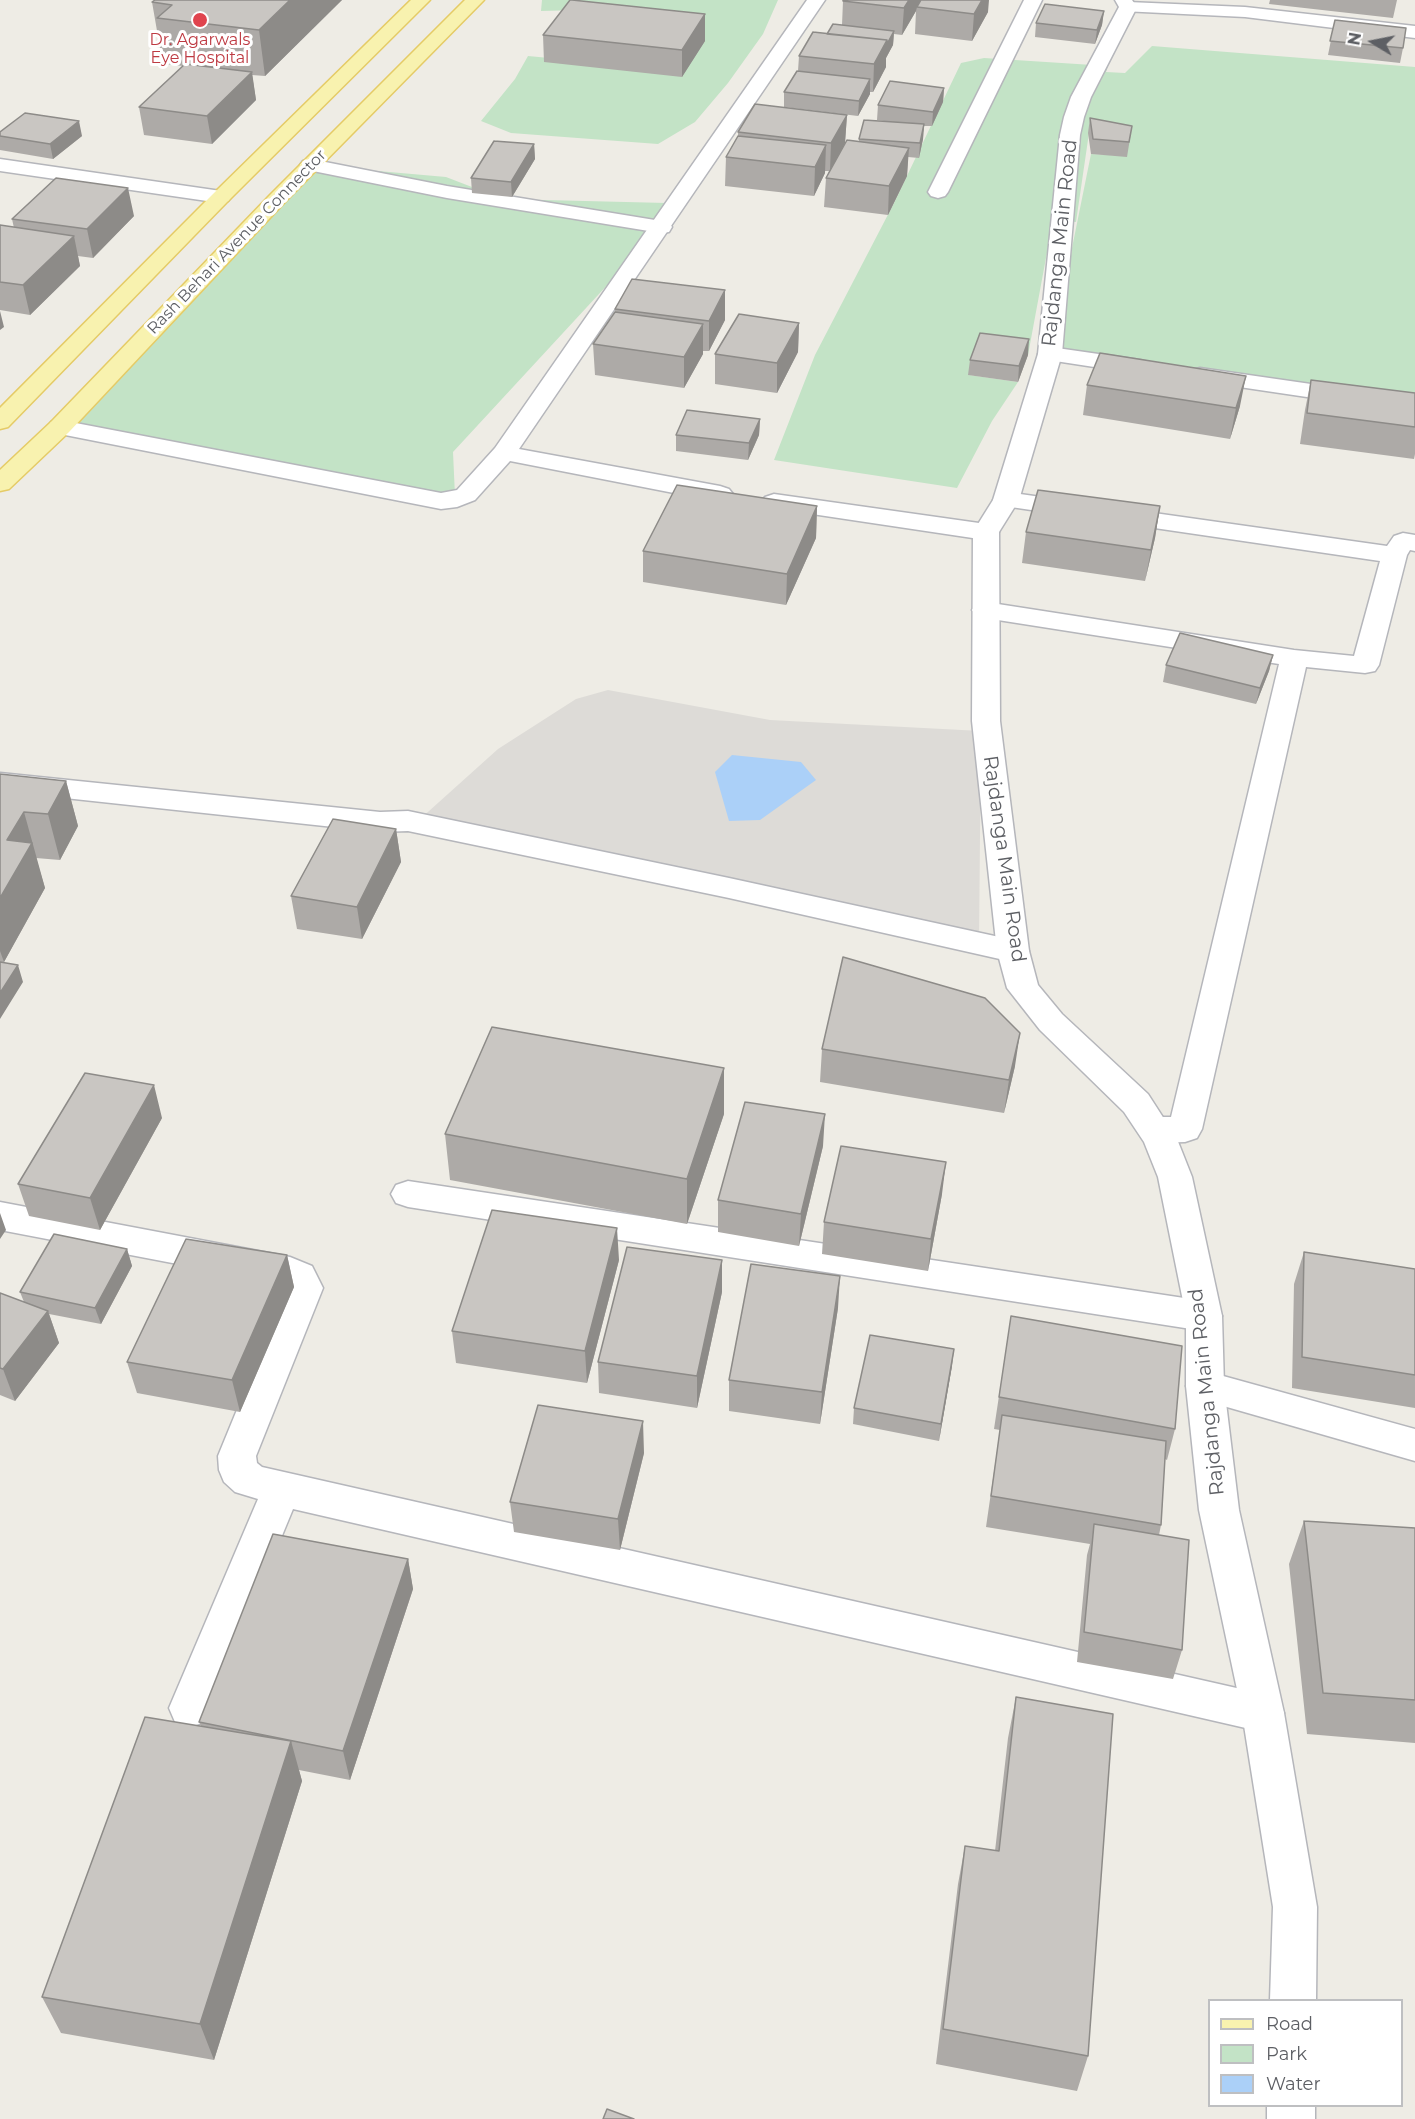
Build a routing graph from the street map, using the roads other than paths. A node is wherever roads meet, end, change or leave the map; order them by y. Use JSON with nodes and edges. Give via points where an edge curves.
{"nodes":[{"id":1,"x":421,"y":0,"type":"edge"},
{"id":2,"x":475,"y":0,"type":"edge"},
{"id":3,"x":816,"y":0,"type":"edge"},
{"id":4,"x":1033,"y":0,"type":"edge"},
{"id":5,"x":1123,"y":2,"type":"edge"},
{"id":6,"x":1415,"y":32,"type":"edge"},
{"id":7,"x":0,"y":165,"type":"edge"},
{"id":8,"x":310,"y":165,"type":"junction"},
{"id":9,"x":938,"y":192,"type":"dead end"},
{"id":10,"x":221,"y":197,"type":"junction"},
{"id":11,"x":661,"y":226,"type":"junction"},
{"id":12,"x":1050,"y":354,"type":"junction"},
{"id":13,"x":1415,"y":406,"type":"edge"},
{"id":14,"x":0,"y":422,"type":"edge"},
{"id":15,"x":60,"y":427,"type":"junction"},
{"id":16,"x":504,"y":453,"type":"junction"},
{"id":17,"x":0,"y":484,"type":"edge"},
{"id":18,"x":1006,"y":500,"type":"junction"},
{"id":19,"x":986,"y":532,"type":"junction"},
{"id":20,"x":1404,"y":549,"type":"edge"},
{"id":21,"x":985,"y":610,"type":"junction"},
{"id":22,"x":1294,"y":658,"type":"junction"},
{"id":23,"x":0,"y":782,"type":"edge"},
{"id":24,"x":1013,"y":951,"type":"junction"},
{"id":25,"x":1155,"y":1130,"type":"junction"},
{"id":26,"x":408,"y":1194,"type":"dead end"},
{"id":27,"x":0,"y":1216,"type":"edge"},
{"id":28,"x":1204,"y":1316,"type":"junction"},
{"id":29,"x":1204,"y":1386,"type":"junction"},
{"id":30,"x":1415,"y":1444,"type":"edge"},
{"id":31,"x":281,"y":1490,"type":"junction"},
{"id":32,"x":190,"y":1708,"type":"dead end"},
{"id":33,"x":1263,"y":1713,"type":"junction"},
{"id":34,"x":1293,"y":1999,"type":"edge"}],
"edges":[{"from":1,"to":10,"type":"main road"},
{"from":2,"to":8,"type":"main road","name":"Rash Behari Avenue Connector"},
{"from":3,"to":11,"type":"street"},
{"from":4,"to":9,"type":"street"},
{"from":5,"to":6,"type":"street"},
{"from":5,"to":12,"type":"street","name":"Rajdanga Main Road","via":[[1081,97],[1070,135]]},
{"from":7,"to":10,"type":"street"},
{"from":8,"to":11,"type":"street","via":[[447,192]]},
{"from":8,"to":15,"type":"main road","name":"Rash Behari Avenue Connector"},
{"from":10,"to":14,"type":"main road"},
{"from":11,"to":16,"type":"street"},
{"from":12,"to":13,"type":"street"},
{"from":12,"to":18,"type":"street","name":"Rajdanga Main Road"},
{"from":15,"to":16,"type":"street","via":[[441,501],[466,495]]},
{"from":15,"to":17,"type":"main road","name":"Rash Behari Avenue Connector"},
{"from":16,"to":19,"type":"street","via":[[724,495]]},
{"from":18,"to":19,"type":"street","name":"Rajdanga Main Road"},
{"from":18,"to":20,"type":"street"},
{"from":19,"to":21,"type":"street","name":"Rajdanga Main Road"},
{"from":20,"to":22,"type":"street","via":[[1365,664]]},
{"from":21,"to":22,"type":"street"},
{"from":21,"to":24,"type":"street","name":"Rajdanga Main Road","via":[[986,721]]},
{"from":22,"to":25,"type":"street","via":[[1185,1129]]},
{"from":23,"to":24,"type":"street","via":[[380,822],[408,821]]},
{"from":24,"to":25,"type":"street","name":"Rajdanga Main Road","via":[[1023,988],[1051,1022],[1137,1103]]},
{"from":25,"to":28,"type":"street","name":"Rajdanga Main Road","via":[[1175,1177]]},
{"from":26,"to":28,"type":"street"},
{"from":27,"to":31,"type":"street","via":[[290,1270],[299,1276],[304,1288],[237,1456],[238,1470],[249,1480]]},
{"from":28,"to":29,"type":"street","name":"Rajdanga Main Road"},
{"from":29,"to":30,"type":"street"},
{"from":29,"to":33,"type":"street","name":"Rajdanga Main Road","via":[[1219,1510]]},
{"from":31,"to":32,"type":"street"},
{"from":31,"to":33,"type":"street"},
{"from":33,"to":34,"type":"street","name":"Rajdanga Main Road","via":[[1295,1907]]}]}
